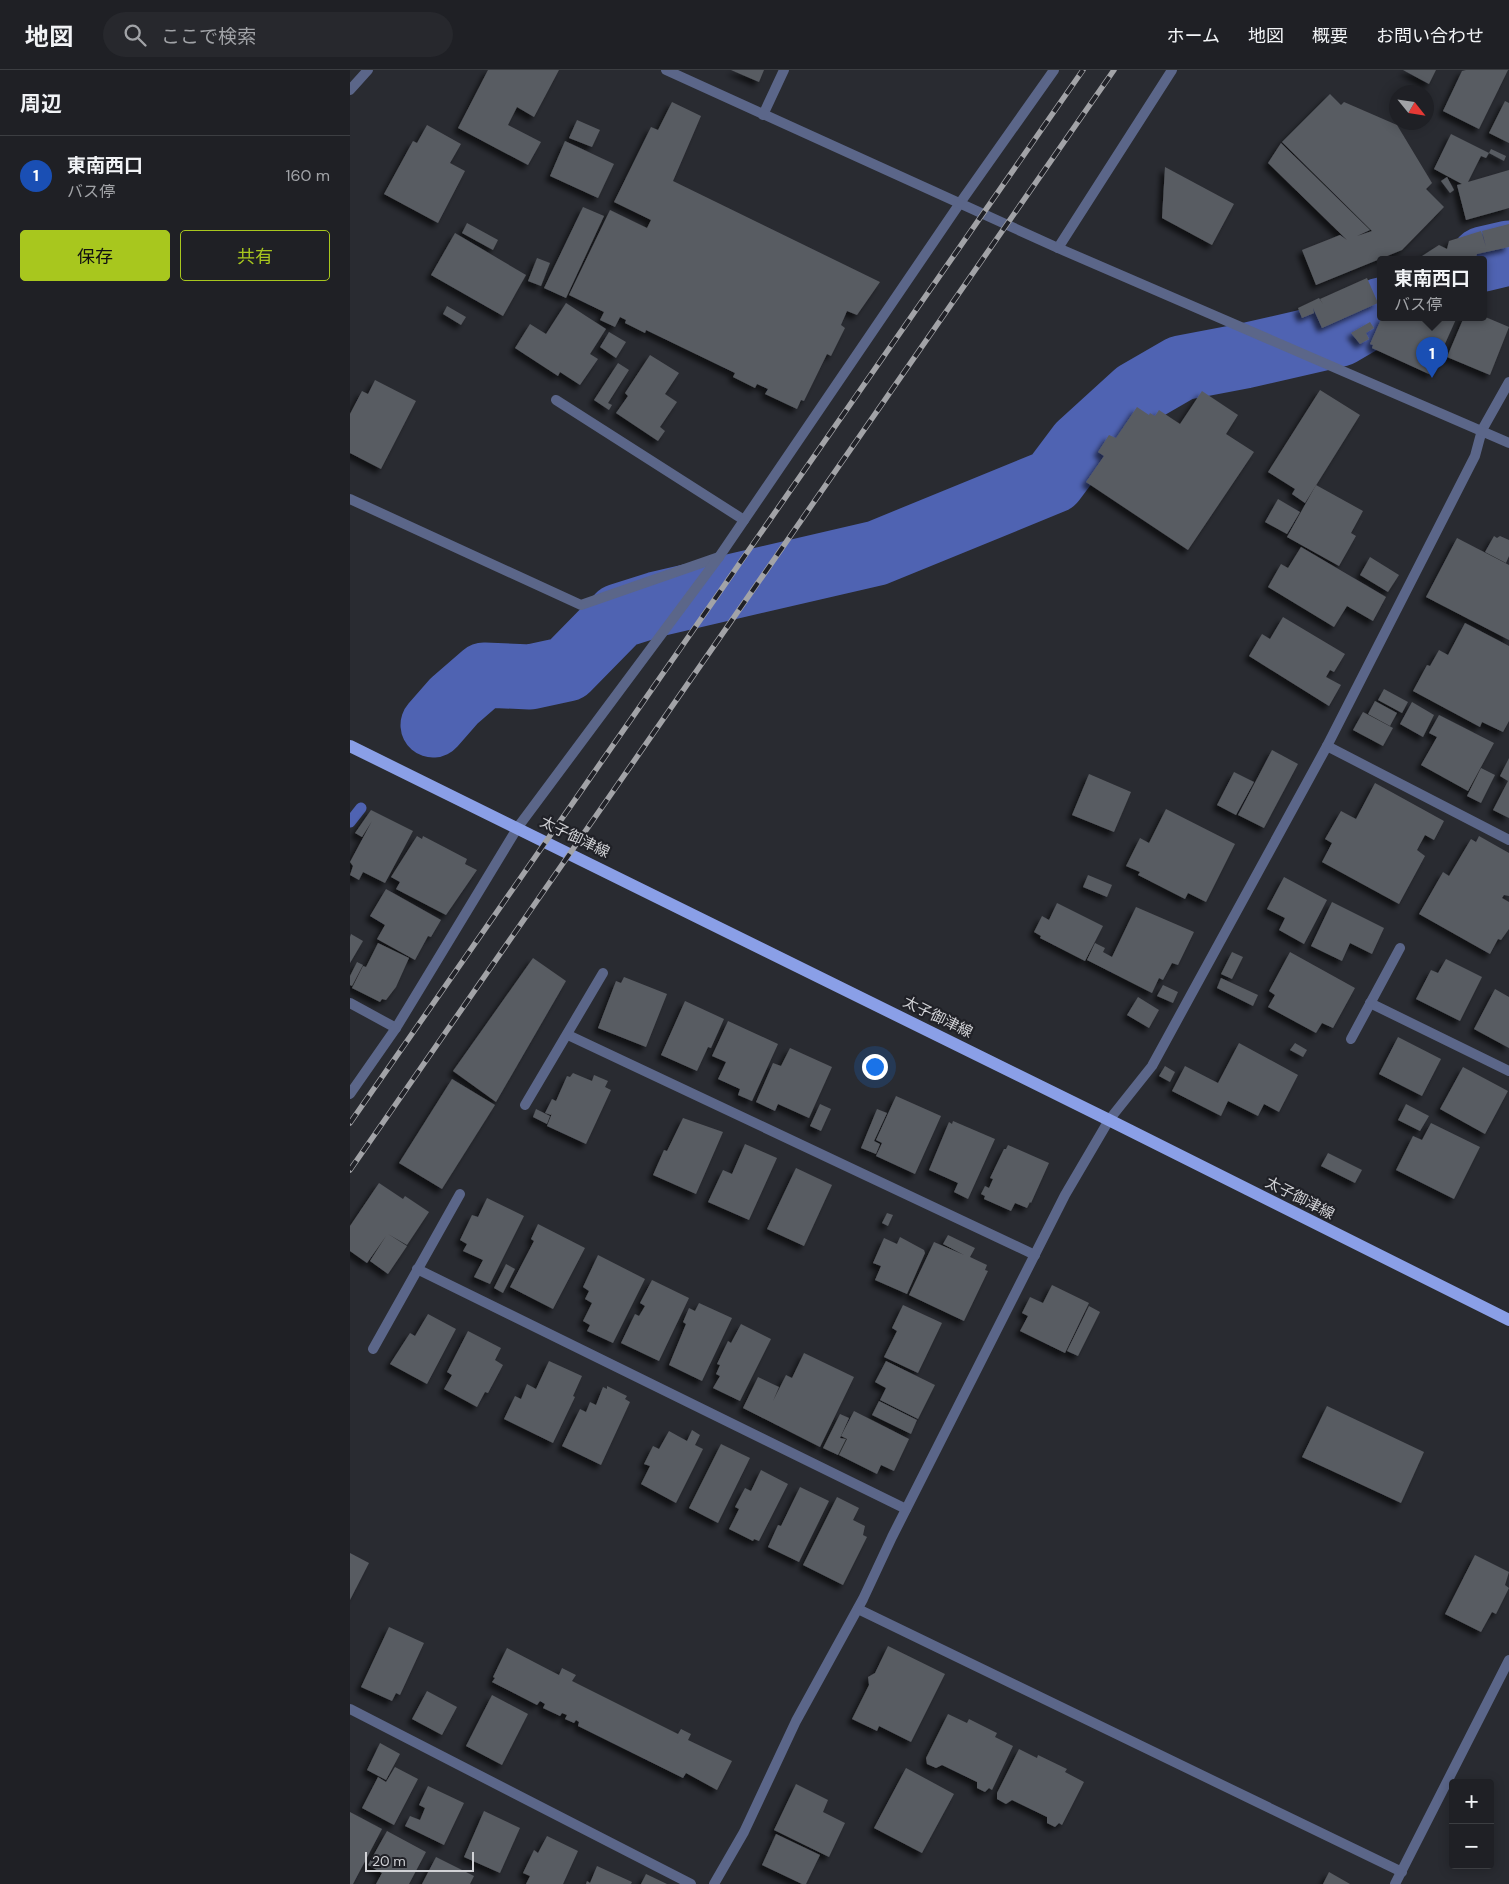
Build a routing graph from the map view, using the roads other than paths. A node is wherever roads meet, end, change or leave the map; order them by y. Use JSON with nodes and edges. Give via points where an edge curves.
{"nodes":[{"id":1,"x":368,"y":70,"type":"edge"},
{"id":2,"x":666,"y":70,"type":"edge"},
{"id":3,"x":784,"y":70,"type":"edge"},
{"id":4,"x":1054,"y":70,"type":"edge"},
{"id":5,"x":1172,"y":70,"type":"edge"},
{"id":6,"x":350,"y":90,"type":"edge"},
{"id":7,"x":763,"y":115,"type":"junction"},
{"id":8,"x":960,"y":203,"type":"junction"},
{"id":9,"x":1058,"y":248,"type":"junction"},
{"id":10,"x":1509,"y":382,"type":"edge"},
{"id":11,"x":556,"y":400,"type":"dead end"},
{"id":12,"x":1482,"y":430,"type":"junction"},
{"id":13,"x":1509,"y":443,"type":"edge"},
{"id":14,"x":350,"y":499,"type":"edge"},
{"id":15,"x":744,"y":520,"type":"junction"},
{"id":16,"x":719,"y":557,"type":"junction"},
{"id":17,"x":350,"y":746,"type":"edge"},
{"id":18,"x":1326,"y":746,"type":"junction"},
{"id":19,"x":518,"y":827,"type":"junction"},
{"id":20,"x":1509,"y":840,"type":"edge"},
{"id":21,"x":1400,"y":948,"type":"dead end"},
{"id":22,"x":603,"y":973,"type":"dead end"},
{"id":23,"x":350,"y":1003,"type":"edge"},
{"id":24,"x":1370,"y":1003,"type":"junction"},
{"id":25,"x":396,"y":1028,"type":"junction"},
{"id":26,"x":568,"y":1035,"type":"junction"},
{"id":27,"x":1351,"y":1039,"type":"dead end"},
{"id":28,"x":1509,"y":1071,"type":"edge"},
{"id":29,"x":350,"y":1094,"type":"edge"},
{"id":30,"x":525,"y":1105,"type":"dead end"},
{"id":31,"x":1109,"y":1120,"type":"junction"},
{"id":32,"x":460,"y":1194,"type":"dead end"},
{"id":33,"x":1035,"y":1255,"type":"junction"},
{"id":34,"x":417,"y":1269,"type":"junction"},
{"id":35,"x":1509,"y":1320,"type":"edge"},
{"id":36,"x":373,"y":1349,"type":"dead end"},
{"id":37,"x":906,"y":1509,"type":"junction"},
{"id":38,"x":858,"y":1609,"type":"junction"},
{"id":39,"x":1509,"y":1660,"type":"edge"},
{"id":40,"x":350,"y":1709,"type":"edge"},
{"id":41,"x":1402,"y":1872,"type":"junction"},
{"id":42,"x":691,"y":1884,"type":"edge"},
{"id":43,"x":714,"y":1884,"type":"edge"},
{"id":44,"x":1395,"y":1884,"type":"edge"}],
"edges":[{"from":1,"to":6,"type":"street"},
{"from":2,"to":7,"type":"street"},
{"from":3,"to":7,"type":"street"},
{"from":4,"to":8,"type":"street"},
{"from":5,"to":9,"type":"street"},
{"from":7,"to":8,"type":"street"},
{"from":8,"to":9,"type":"street"},
{"from":8,"to":15,"type":"street"},
{"from":9,"to":12,"type":"street"},
{"from":10,"to":12,"type":"street"},
{"from":11,"to":15,"type":"street"},
{"from":12,"to":13,"type":"street"},
{"from":12,"to":18,"type":"street","via":[[1475,456]]},
{"from":14,"to":16,"type":"street","via":[[581,605]]},
{"from":15,"to":16,"type":"street"},
{"from":16,"to":19,"type":"street"},
{"from":17,"to":19,"type":"main road","name":"太子御津線"},
{"from":18,"to":20,"type":"street"},
{"from":18,"to":31,"type":"street","via":[[1152,1066]]},
{"from":19,"to":25,"type":"street"},
{"from":19,"to":31,"type":"main road","name":"太子御津線"},
{"from":21,"to":24,"type":"street"},
{"from":22,"to":26,"type":"street"},
{"from":23,"to":25,"type":"street"},
{"from":24,"to":27,"type":"street"},
{"from":24,"to":28,"type":"street"},
{"from":25,"to":29,"type":"street"},
{"from":26,"to":30,"type":"street"},
{"from":26,"to":33,"type":"street"},
{"from":31,"to":33,"type":"street"},
{"from":31,"to":35,"type":"main road","name":"太子御津線"},
{"from":32,"to":34,"type":"street"},
{"from":33,"to":37,"type":"street"},
{"from":34,"to":36,"type":"street"},
{"from":34,"to":37,"type":"street"},
{"from":37,"to":38,"type":"street"},
{"from":38,"to":41,"type":"street"},
{"from":38,"to":43,"type":"street","via":[[796,1721],[744,1832]]},
{"from":39,"to":41,"type":"street"},
{"from":40,"to":42,"type":"street"},
{"from":41,"to":44,"type":"street"}]}
